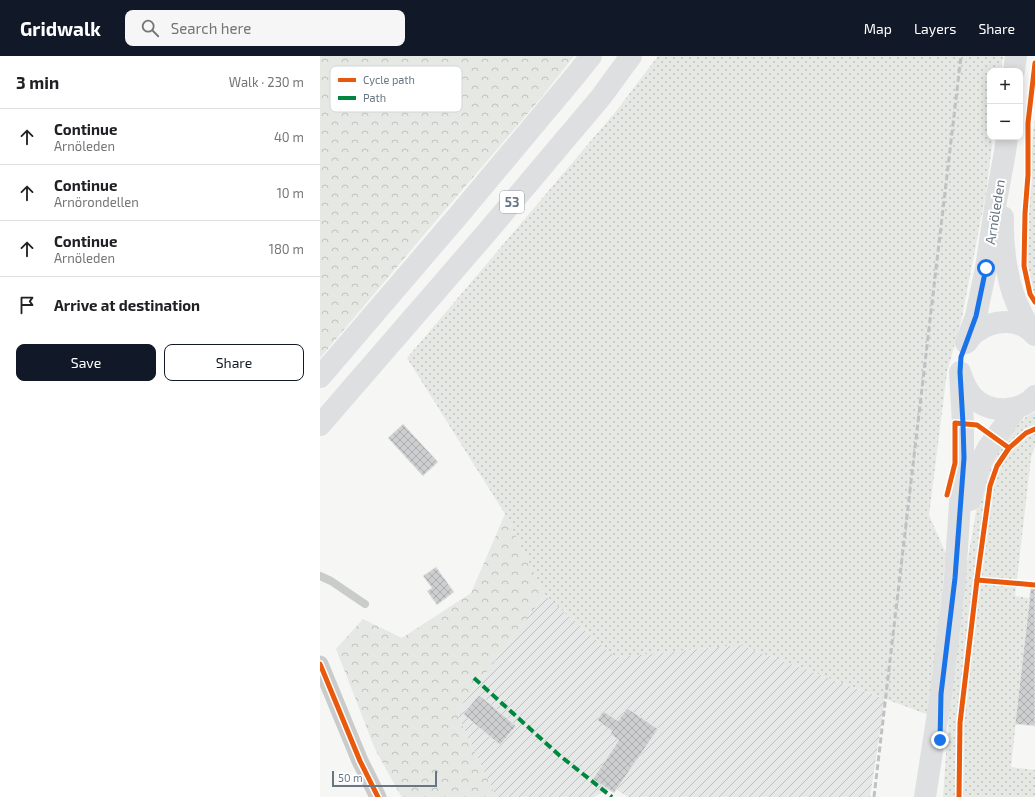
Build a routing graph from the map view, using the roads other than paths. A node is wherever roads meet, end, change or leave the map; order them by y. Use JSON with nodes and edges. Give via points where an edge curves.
{"nodes":[{"id":1,"x":591,"y":56,"type":"edge"},
{"id":2,"x":632,"y":56,"type":"edge"},
{"id":3,"x":1016,"y":56,"type":"edge"},
{"id":4,"x":1014,"y":68,"type":"edge"},
{"id":5,"x":1006,"y":144,"type":"edge"},
{"id":6,"x":367,"y":323,"type":"junction"},
{"id":7,"x":1034,"y":334,"type":"edge"},
{"id":8,"x":966,"y":342,"type":"junction"},
{"id":9,"x":960,"y":372,"type":"junction"},
{"id":10,"x":320,"y":377,"type":"edge"},
{"id":11,"x":320,"y":391,"type":"edge"},
{"id":12,"x":1035,"y":396,"type":"edge"},
{"id":13,"x":1017,"y":408,"type":"junction"},
{"id":14,"x":320,"y":426,"type":"edge"},
{"id":15,"x":320,"y":576,"type":"edge"},
{"id":16,"x":955,"y":578,"type":"junction"},
{"id":17,"x":365,"y":604,"type":"dead end"},
{"id":18,"x":320,"y":664,"type":"edge"},
{"id":19,"x":941,"y":694,"type":"junction"},
{"id":20,"x":378,"y":797,"type":"edge"},
{"id":21,"x":925,"y":797,"type":"edge"},
{"id":22,"x":937,"y":797,"type":"edge"}],
"edges":[{"from":1,"to":6,"type":"main road","number":"53"},
{"from":2,"to":14,"type":"main road","number":"53","via":[[601,97]]},
{"from":3,"to":4,"type":"main road"},
{"from":5,"to":7,"type":"main road","name":"Arnöleden","via":[[1003,222],[1005,257],[1012,291],[1021,313]]},
{"from":5,"to":8,"type":"main road","name":"Arnöleden","via":[[976,316]]},
{"from":6,"to":10,"type":"main road","number":"53"},
{"from":6,"to":11,"type":"main road"},
{"from":7,"to":8,"type":"main road","via":[[1020,325],[1005,322],[990,324],[976,331]]},
{"from":8,"to":9,"type":"main road","name":"Arnöleden"},
{"from":9,"to":13,"type":"main road","via":[[965,386],[974,398],[987,406],[1002,410]]},
{"from":9,"to":16,"type":"main road","via":[[964,458]]},
{"from":12,"to":13,"type":"main road"},
{"from":13,"to":16,"type":"main road","via":[[988,448],[980,464],[970,496]]},
{"from":15,"to":17,"type":"lane"},
{"from":16,"to":19,"type":"main road"},
{"from":18,"to":20,"type":"street","via":[[360,761]]},
{"from":19,"to":21,"type":"main road"},
{"from":19,"to":22,"type":"main road"}]}
